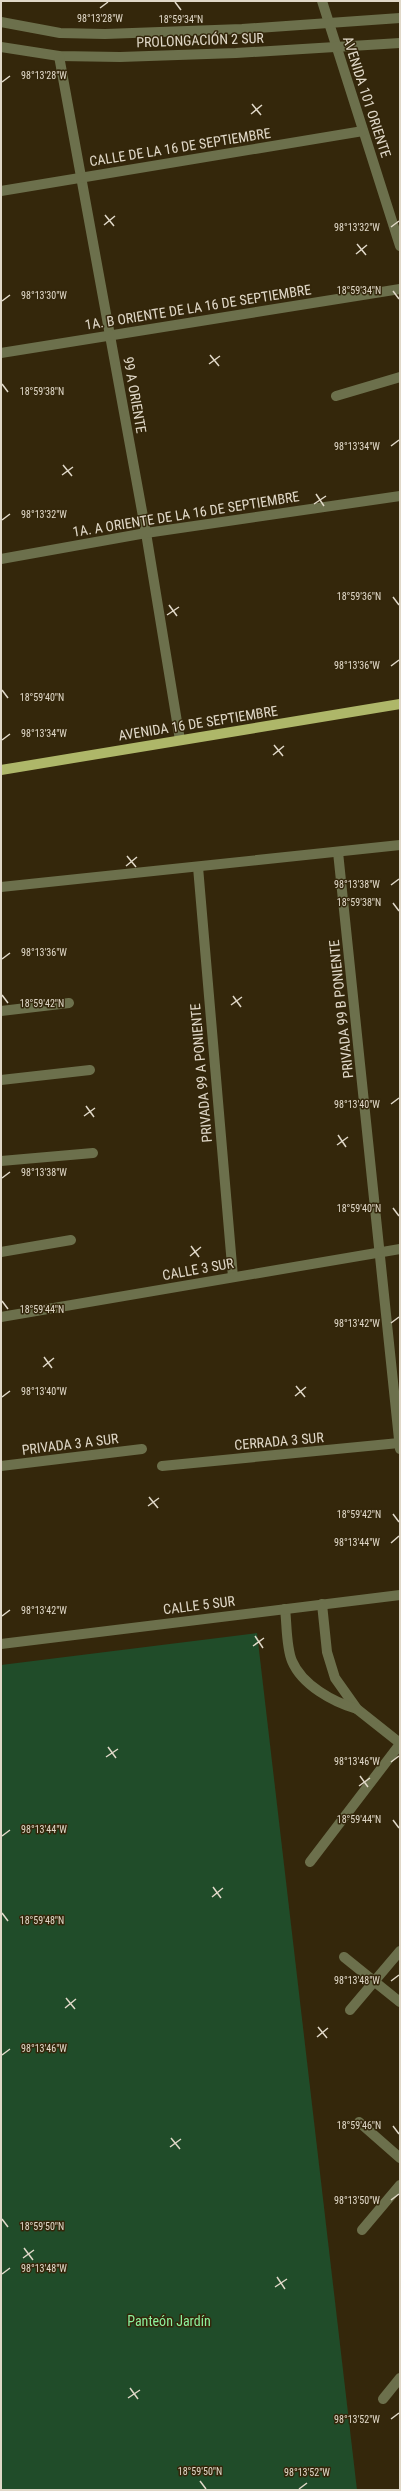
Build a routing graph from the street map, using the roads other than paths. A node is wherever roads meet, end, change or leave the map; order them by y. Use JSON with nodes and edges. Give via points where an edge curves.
{"nodes":[{"id":1,"x":322,"y":1,"type":"edge"},
{"id":2,"x":400,"y":18,"type":"edge"},
{"id":3,"x":1,"y":22,"type":"edge"},
{"id":4,"x":329,"y":23,"type":"junction"},
{"id":5,"x":400,"y":43,"type":"edge"},
{"id":6,"x":1,"y":47,"type":"edge"},
{"id":7,"x":337,"y":48,"type":"junction"},
{"id":8,"x":59,"y":56,"type":"junction"},
{"id":9,"x":364,"y":131,"type":"junction"},
{"id":10,"x":82,"y":177,"type":"junction"},
{"id":11,"x":1,"y":191,"type":"edge"},
{"id":12,"x":400,"y":246,"type":"edge"},
{"id":13,"x":400,"y":288,"type":"edge"},
{"id":14,"x":110,"y":336,"type":"junction"},
{"id":15,"x":1,"y":353,"type":"edge"},
{"id":16,"x":400,"y":377,"type":"edge"},
{"id":17,"x":336,"y":396,"type":"dead end"},
{"id":18,"x":400,"y":496,"type":"edge"},
{"id":19,"x":146,"y":533,"type":"junction"},
{"id":20,"x":1,"y":559,"type":"edge"},
{"id":21,"x":400,"y":704,"type":"edge"},
{"id":22,"x":180,"y":740,"type":"junction"},
{"id":23,"x":1,"y":770,"type":"edge"},
{"id":24,"x":400,"y":845,"type":"edge"},
{"id":25,"x":338,"y":852,"type":"junction"},
{"id":26,"x":198,"y":867,"type":"junction"},
{"id":27,"x":1,"y":888,"type":"edge"},
{"id":28,"x":69,"y":1003,"type":"dead end"},
{"id":29,"x":1,"y":1011,"type":"edge"},
{"id":30,"x":90,"y":1070,"type":"dead end"},
{"id":31,"x":1,"y":1080,"type":"edge"},
{"id":32,"x":93,"y":1153,"type":"dead end"},
{"id":33,"x":1,"y":1161,"type":"edge"},
{"id":34,"x":71,"y":1240,"type":"dead end"},
{"id":35,"x":400,"y":1249,"type":"edge"},
{"id":36,"x":1,"y":1252,"type":"edge"},
{"id":37,"x":380,"y":1252,"type":"junction"},
{"id":38,"x":233,"y":1277,"type":"junction"},
{"id":39,"x":1,"y":1317,"type":"edge"},
{"id":40,"x":398,"y":1396,"type":"edge"},
{"id":41,"x":400,"y":1446,"type":"edge"},
{"id":42,"x":142,"y":1449,"type":"dead end"},
{"id":43,"x":1,"y":1466,"type":"edge"},
{"id":44,"x":162,"y":1466,"type":"dead end"},
{"id":45,"x":400,"y":1595,"type":"edge"},
{"id":46,"x":322,"y":1604,"type":"junction"},
{"id":47,"x":285,"y":1609,"type":"junction"},
{"id":48,"x":1,"y":1644,"type":"edge"},
{"id":49,"x":357,"y":1709,"type":"junction"},
{"id":50,"x":400,"y":1744,"type":"edge"},
{"id":51,"x":310,"y":1862,"type":"dead end"},
{"id":52,"x":400,"y":1951,"type":"edge"},
{"id":53,"x":344,"y":1957,"type":"dead end"},
{"id":54,"x":375,"y":1983,"type":"junction"},
{"id":55,"x":400,"y":2002,"type":"edge"},
{"id":56,"x":350,"y":2010,"type":"dead end"},
{"id":57,"x":358,"y":2122,"type":"dead end"},
{"id":58,"x":400,"y":2158,"type":"edge"},
{"id":59,"x":400,"y":2185,"type":"edge"},
{"id":60,"x":362,"y":2230,"type":"dead end"},
{"id":61,"x":400,"y":2378,"type":"edge"},
{"id":62,"x":383,"y":2399,"type":"dead end"}],
"edges":[{"from":1,"to":4,"type":"street","name":"AVENIDA 101 ORIENTE"},
{"from":2,"to":4,"type":"street","name":"PROLONGACIÓN 2 SUR"},
{"from":3,"to":4,"type":"street","name":"PROLONGACIÓN 2 SUR","via":[[60,33],[105,34]]},
{"from":4,"to":7,"type":"street","name":"AVENIDA 101 ORIENTE"},
{"from":5,"to":7,"type":"street","name":"PROLONGACIÓN 2 SUR"},
{"from":6,"to":8,"type":"street","name":"PROLONGACIÓN 2 SUR"},
{"from":7,"to":8,"type":"street","name":"PROLONGACIÓN 2 SUR","via":[[136,56]]},
{"from":7,"to":9,"type":"street","name":"AVENIDA 101 ORIENTE"},
{"from":8,"to":10,"type":"street","name":"99 A ORIENTE"},
{"from":9,"to":10,"type":"street","name":"CALLE DE LA 16 DE SEPTIEMBRE"},
{"from":9,"to":12,"type":"street","name":"AVENIDA 101 ORIENTE"},
{"from":10,"to":11,"type":"street","name":"CALLE DE LA 16 DE SEPTIEMBRE"},
{"from":10,"to":14,"type":"street","name":"99 A ORIENTE"},
{"from":13,"to":14,"type":"street","name":"1A. B ORIENTE DE LA 16 DE SEPTIEMBRE"},
{"from":14,"to":15,"type":"street","name":"1A. B ORIENTE DE LA 16 DE SEPTIEMBRE"},
{"from":14,"to":19,"type":"street","name":"99 A ORIENTE"},
{"from":16,"to":17,"type":"street"},
{"from":18,"to":19,"type":"street","name":"1A. A ORIENTE DE LA 16 DE SEPTIEMBRE"},
{"from":19,"to":20,"type":"street","name":"1A. A ORIENTE DE LA 16 DE SEPTIEMBRE"},
{"from":19,"to":22,"type":"street","name":"99 A ORIENTE"},
{"from":21,"to":22,"type":"main road","name":"AVENIDA 16 DE SEPTIEMBRE"},
{"from":22,"to":23,"type":"main road","name":"AVENIDA 16 DE SEPTIEMBRE"},
{"from":24,"to":25,"type":"street"},
{"from":25,"to":26,"type":"street"},
{"from":25,"to":37,"type":"street","name":"PRIVADA 99 B PONIENTE"},
{"from":26,"to":27,"type":"street"},
{"from":26,"to":38,"type":"street","name":"PRIVADA 99 A PONIENTE"},
{"from":28,"to":29,"type":"street"},
{"from":30,"to":31,"type":"street"},
{"from":32,"to":33,"type":"street"},
{"from":34,"to":36,"type":"street"},
{"from":35,"to":37,"type":"street","name":"CALLE 3 SUR"},
{"from":37,"to":38,"type":"street","name":"CALLE 3 SUR"},
{"from":37,"to":40,"type":"street","name":"PRIVADA 99 B PONIENTE"},
{"from":38,"to":39,"type":"street","name":"CALLE 3 SUR"},
{"from":40,"to":41,"type":"street","name":"PRIVADA 99 B PONIENTE"},
{"from":41,"to":44,"type":"street","name":"CERRADA 3 SUR"},
{"from":42,"to":43,"type":"street","name":"PRIVADA 3 A SUR"},
{"from":45,"to":46,"type":"street","name":"CALLE 5 SUR"},
{"from":46,"to":47,"type":"street","name":"CALLE 5 SUR"},
{"from":46,"to":49,"type":"street","via":[[330,1668]]},
{"from":47,"to":48,"type":"street","name":"CALLE 5 SUR"},
{"from":47,"to":49,"type":"street","via":[[291,1660],[300,1675],[335,1702]]},
{"from":49,"to":50,"type":"street"},
{"from":50,"to":51,"type":"street"},
{"from":52,"to":54,"type":"street"},
{"from":53,"to":54,"type":"street"},
{"from":54,"to":55,"type":"street"},
{"from":54,"to":56,"type":"street"},
{"from":57,"to":58,"type":"street"},
{"from":59,"to":60,"type":"street"},
{"from":61,"to":62,"type":"street"}]}
